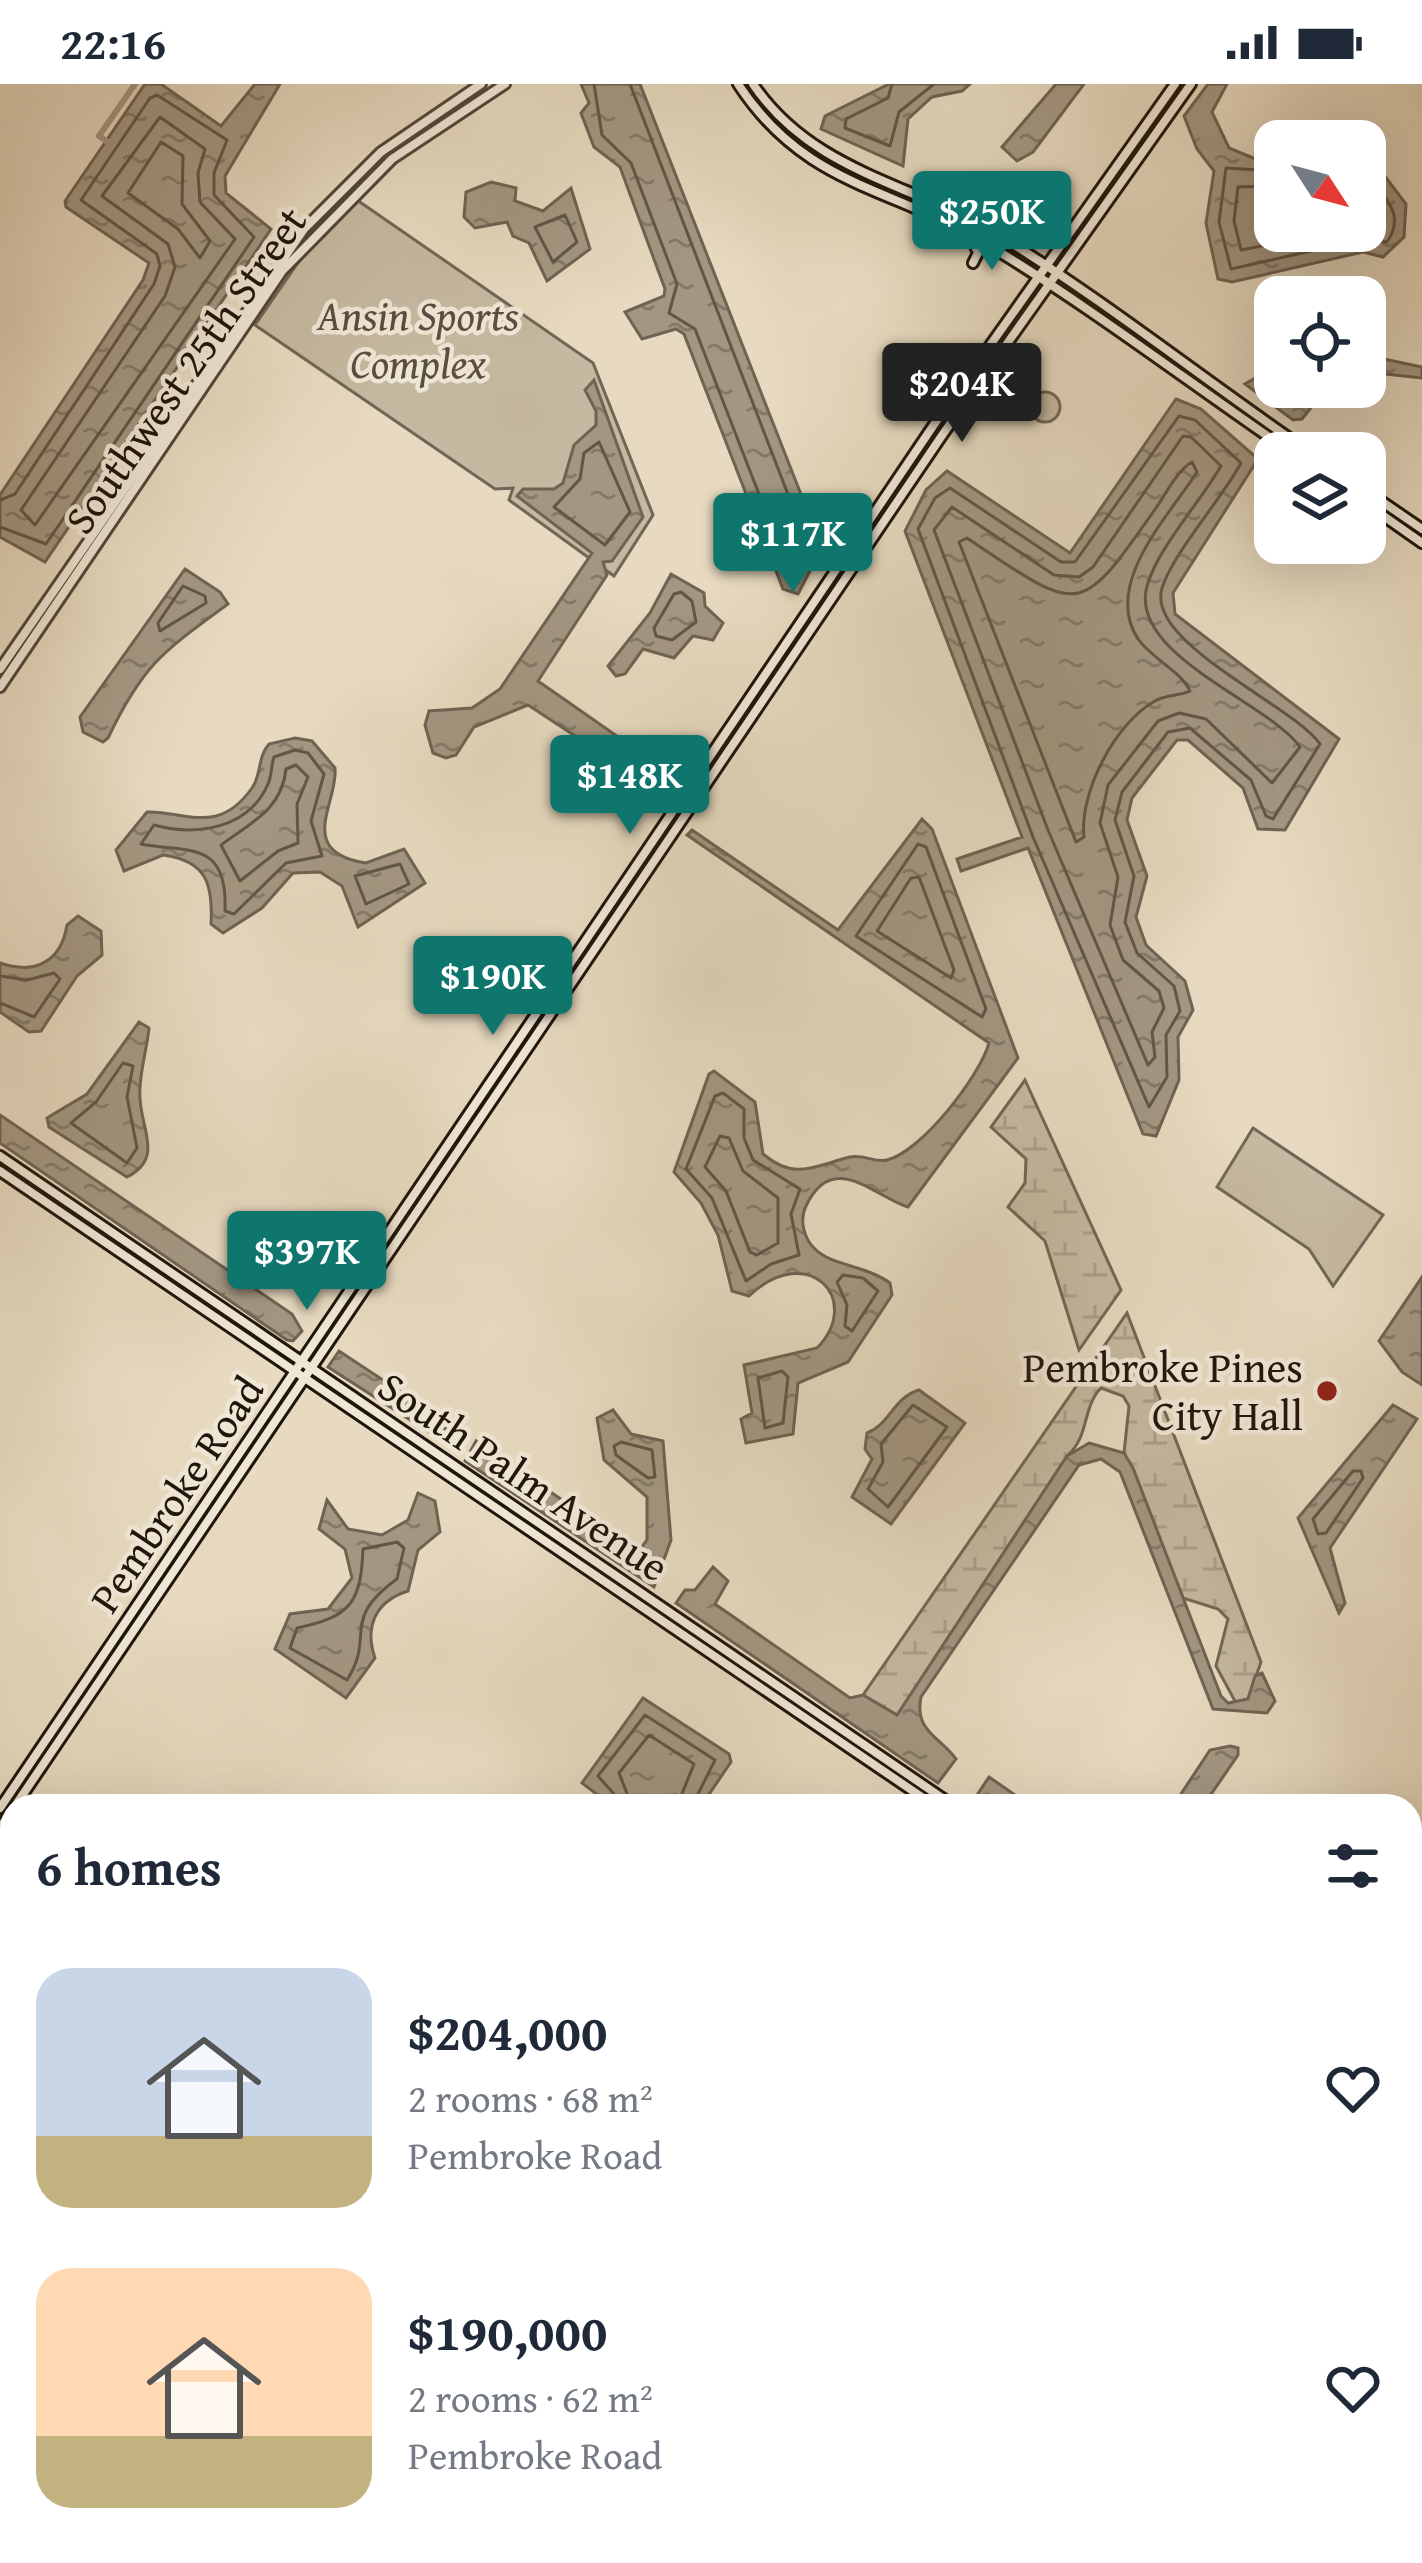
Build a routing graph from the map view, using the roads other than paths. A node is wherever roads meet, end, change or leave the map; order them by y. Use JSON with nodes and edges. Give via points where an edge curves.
{"nodes":[{"id":1,"x":481,"y":84,"type":"edge"},
{"id":2,"x":505,"y":84,"type":"edge"},
{"id":3,"x":738,"y":84,"type":"edge"},
{"id":4,"x":753,"y":84,"type":"edge"},
{"id":5,"x":1175,"y":84,"type":"edge"},
{"id":6,"x":1191,"y":84,"type":"edge"},
{"id":7,"x":832,"y":159,"type":"junction"},
{"id":8,"x":827,"y":170,"type":"junction"},
{"id":9,"x":970,"y":233,"type":"junction"},
{"id":10,"x":973,"y":263,"type":"dead end"},
{"id":11,"x":1045,"y":265,"type":"junction"},
{"id":12,"x":1054,"y":272,"type":"junction"},
{"id":13,"x":1036,"y":278,"type":"junction"},
{"id":14,"x":1046,"y":285,"type":"junction"},
{"id":15,"x":933,"y":426,"type":"junction"},
{"id":16,"x":1261,"y":432,"type":"edge"},
{"id":17,"x":1281,"y":432,"type":"edge"},
{"id":18,"x":944,"y":434,"type":"junction"},
{"id":19,"x":1386,"y":504,"type":"edge"},
{"id":20,"x":1386,"y":518,"type":"edge"},
{"id":21,"x":1422,"y":529,"type":"edge"},
{"id":22,"x":1422,"y":543,"type":"edge"},
{"id":23,"x":833,"y":574,"type":"junction"},
{"id":24,"x":844,"y":582,"type":"junction"},
{"id":25,"x":0,"y":669,"type":"edge"},
{"id":26,"x":0,"y":687,"type":"edge"},
{"id":27,"x":0,"y":1156,"type":"edge"},
{"id":28,"x":0,"y":1171,"type":"edge"},
{"id":29,"x":302,"y":1360,"type":"junction"},
{"id":30,"x":311,"y":1367,"type":"junction"},
{"id":31,"x":292,"y":1373,"type":"junction"},
{"id":32,"x":303,"y":1380,"type":"junction"},
{"id":33,"x":9,"y":1794,"type":"edge"},
{"id":34,"x":23,"y":1794,"type":"edge"},
{"id":35,"x":917,"y":1794,"type":"edge"},
{"id":36,"x":936,"y":1794,"type":"edge"}],
"edges":[{"from":1,"to":25,"type":"main road","name":"Southwest 25th Street","via":[[348,182],[274,266]]},
{"from":2,"to":26,"type":"main road","name":"Southwest 25th Street","via":[[449,116],[347,199],[282,271]]},
{"from":3,"to":8,"type":"main road","via":[[778,137]]},
{"from":4,"to":7,"type":"main road","via":[[788,128]]},
{"from":5,"to":11,"type":"main road","name":"Pembroke Road"},
{"from":6,"to":12,"type":"main road","name":"Pembroke Road"},
{"from":7,"to":8,"type":"main road"},
{"from":7,"to":11,"type":"main road","via":[[980,224]]},
{"from":8,"to":9,"type":"main road"},
{"from":9,"to":10,"type":"main road"},
{"from":9,"to":13,"type":"main road"},
{"from":11,"to":12,"type":"main road"},
{"from":11,"to":13,"type":"main road","name":"Pembroke Road"},
{"from":12,"to":14,"type":"main road","name":"Pembroke Road"},
{"from":12,"to":17,"type":"main road"},
{"from":13,"to":14,"type":"main road"},
{"from":13,"to":15,"type":"main road","name":"Pembroke Road"},
{"from":14,"to":16,"type":"main road"},
{"from":14,"to":18,"type":"main road","name":"Pembroke Road"},
{"from":15,"to":18,"type":"main road"},
{"from":15,"to":23,"type":"main road","name":"Pembroke Road"},
{"from":18,"to":24,"type":"main road","name":"Pembroke Road"},
{"from":19,"to":21,"type":"main road"},
{"from":20,"to":22,"type":"main road"},
{"from":23,"to":24,"type":"main road"},
{"from":23,"to":29,"type":"main road","name":"Pembroke Road"},
{"from":24,"to":30,"type":"main road","name":"Pembroke Road"},
{"from":27,"to":29,"type":"main road","name":"South Palm Avenue"},
{"from":28,"to":31,"type":"main road","name":"South Palm Avenue"},
{"from":29,"to":30,"type":"main road","name":"South Palm Avenue"},
{"from":29,"to":31,"type":"main road","name":"Pembroke Road"},
{"from":30,"to":32,"type":"main road","name":"Pembroke Road"},
{"from":30,"to":36,"type":"main road","name":"South Palm Avenue"},
{"from":31,"to":32,"type":"main road","name":"South Palm Avenue"},
{"from":31,"to":33,"type":"main road","name":"Pembroke Road"},
{"from":32,"to":34,"type":"main road","name":"Pembroke Road"},
{"from":32,"to":35,"type":"main road","name":"South Palm Avenue"}]}
